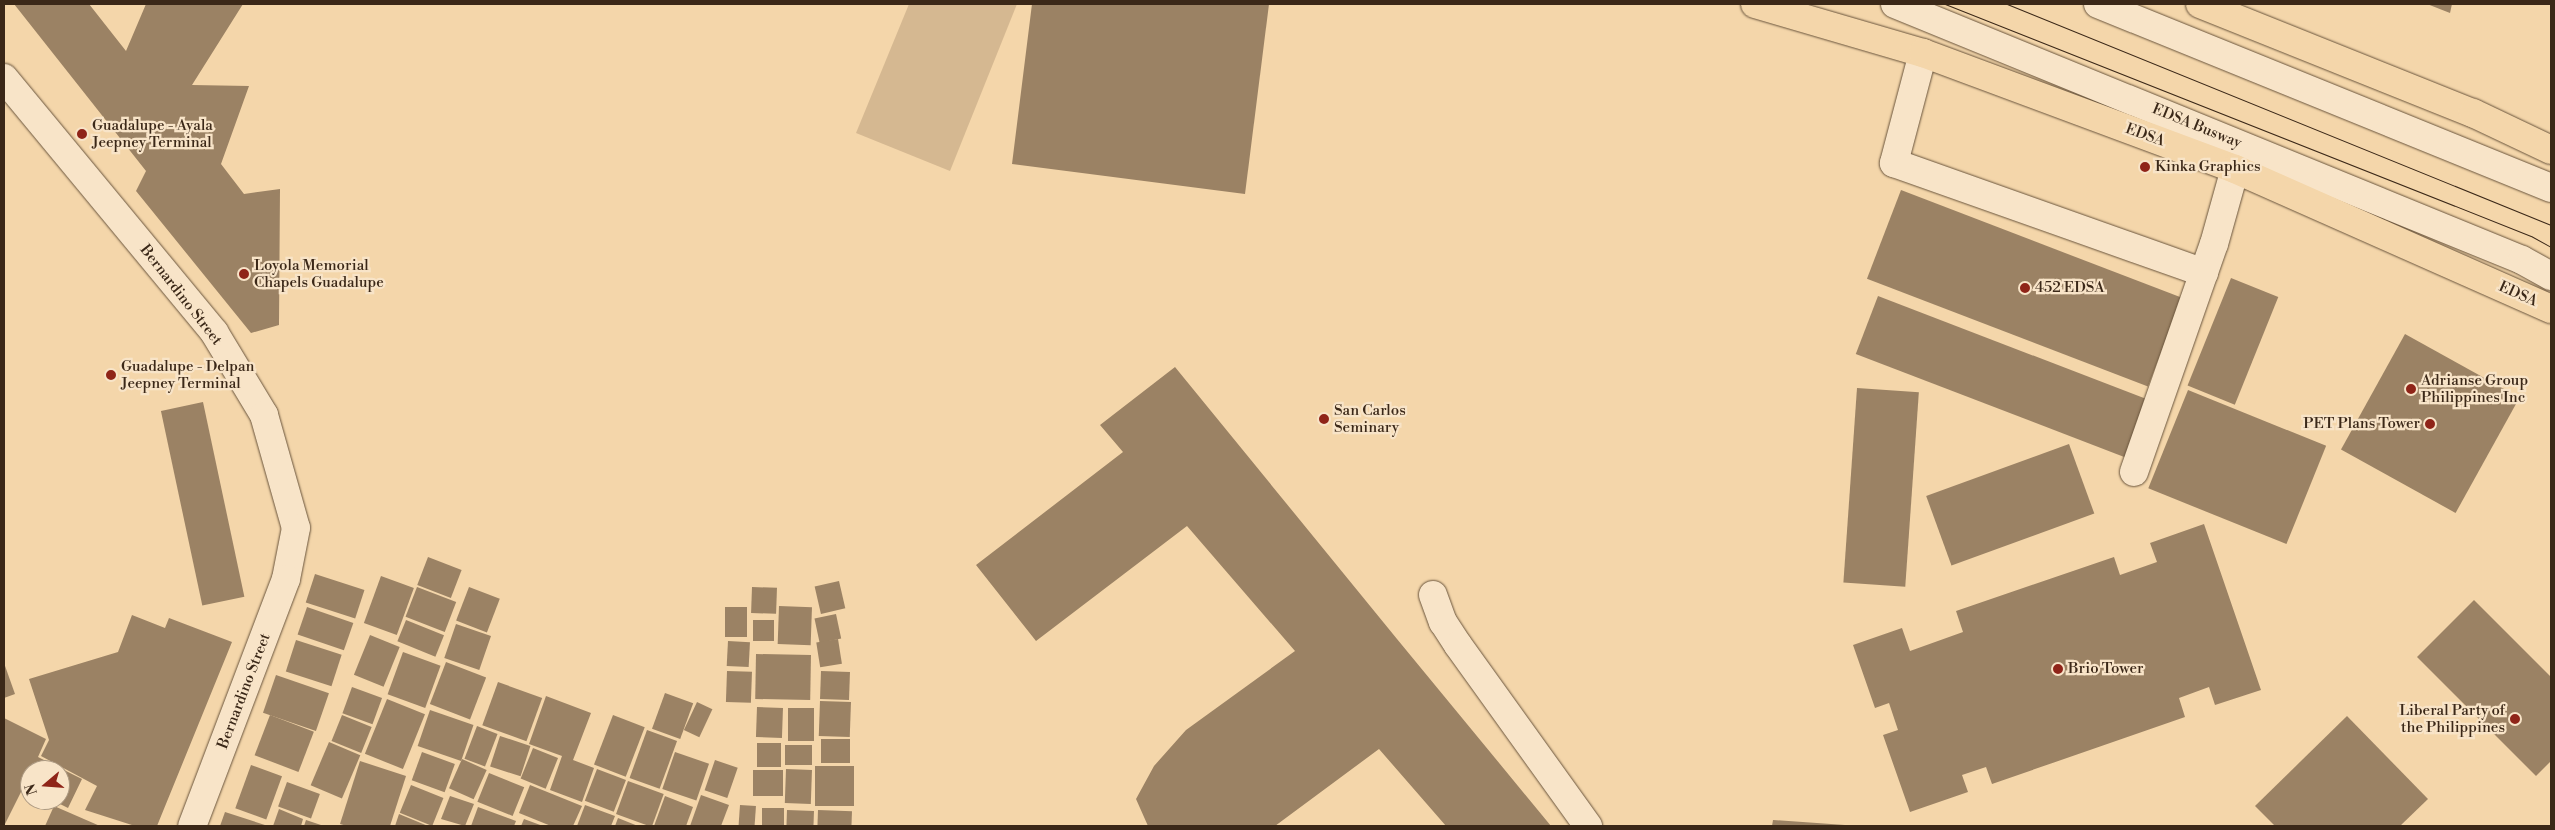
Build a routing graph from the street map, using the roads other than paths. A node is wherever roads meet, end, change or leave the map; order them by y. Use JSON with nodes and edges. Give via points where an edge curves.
{"nodes":[{"id":1,"x":1755,"y":4,"type":"edge"},
{"id":2,"x":1895,"y":4,"type":"edge"},
{"id":3,"x":2098,"y":4,"type":"edge"},
{"id":4,"x":2200,"y":4,"type":"edge"},
{"id":5,"x":1923,"y":53,"type":"junction"},
{"id":6,"x":4,"y":78,"type":"edge"},
{"id":7,"x":2551,"y":150,"type":"edge"},
{"id":8,"x":2235,"y":169,"type":"junction"},
{"id":9,"x":2551,"y":188,"type":"edge"},
{"id":10,"x":2204,"y":273,"type":"junction"},
{"id":11,"x":2551,"y":276,"type":"edge"},
{"id":12,"x":2551,"y":309,"type":"edge"},
{"id":13,"x":2134,"y":472,"type":"dead end"},
{"id":14,"x":1433,"y":595,"type":"dead end"},
{"id":15,"x":192,"y":826,"type":"edge"},
{"id":16,"x":1588,"y":826,"type":"edge"}],
"edges":[{"from":1,"to":5,"type":"highway","name":"EDSA"},
{"from":2,"to":11,"type":"street","name":"EDSA Busway","via":[[2522,260]]},
{"from":3,"to":9,"type":"street"},
{"from":4,"to":7,"type":"highway","via":[[2473,113]]},
{"from":5,"to":8,"type":"highway","name":"EDSA"},
{"from":5,"to":10,"type":"street","via":[[1894,162]]},
{"from":6,"to":15,"type":"street","name":"Bernardino Street","via":[[214,332],[264,415],[296,528],[286,579]]},
{"from":8,"to":10,"type":"street"},
{"from":8,"to":12,"type":"highway","name":"EDSA"},
{"from":10,"to":13,"type":"street"},
{"from":14,"to":16,"type":"street","via":[[1443,622],[1458,645]]}]}
